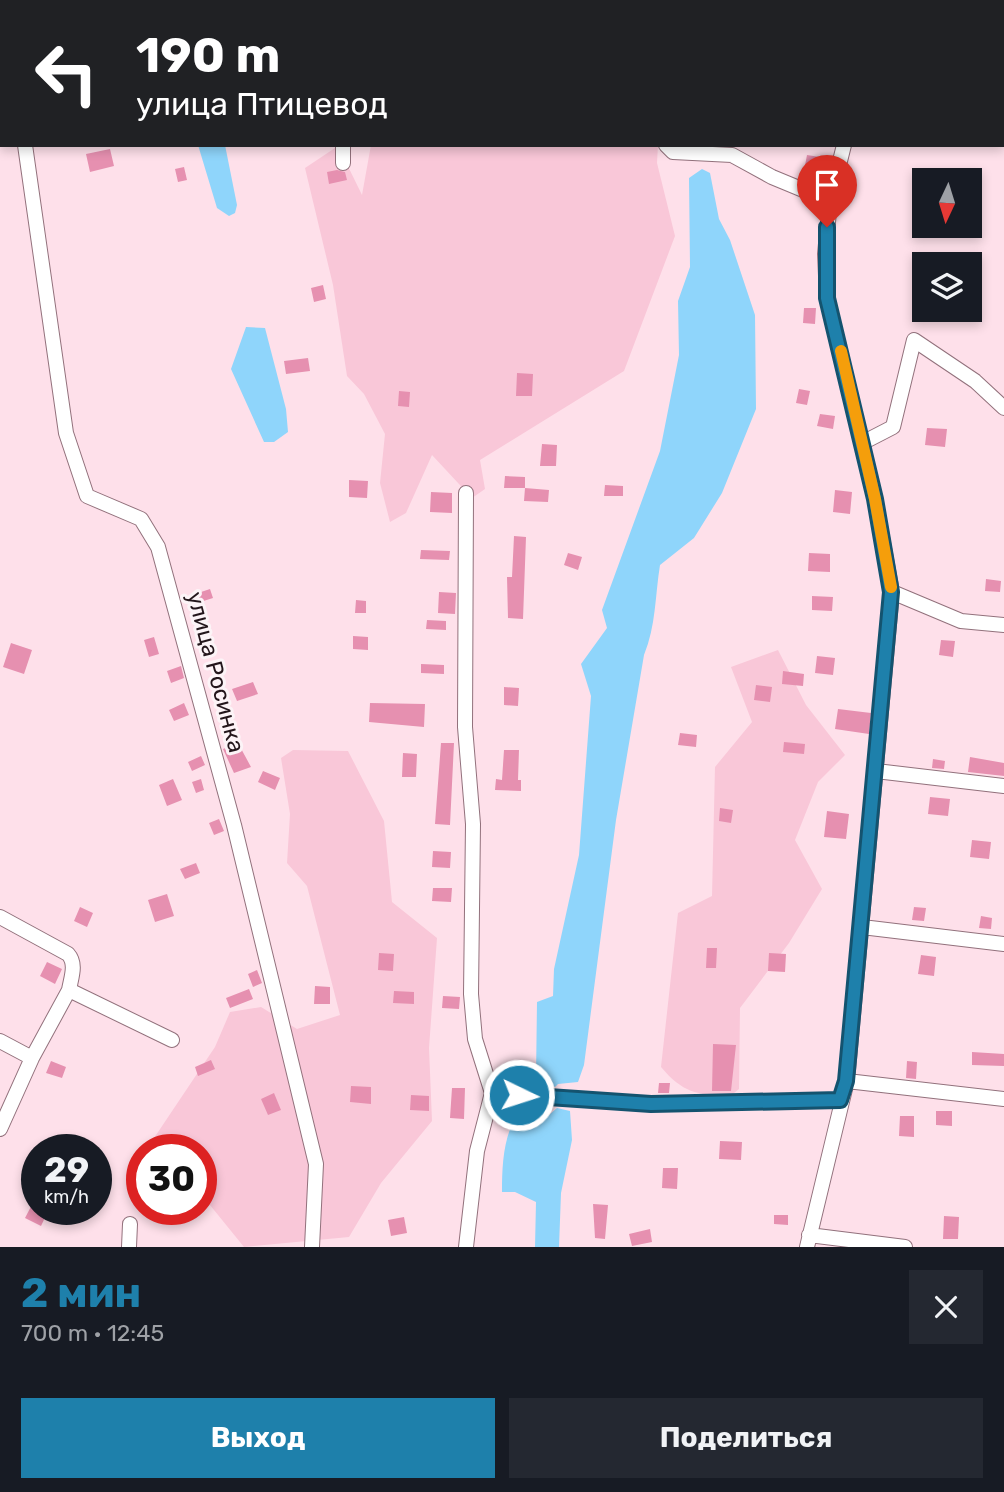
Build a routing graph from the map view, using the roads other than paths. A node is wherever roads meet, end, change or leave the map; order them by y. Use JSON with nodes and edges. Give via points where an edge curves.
{"nodes":[{"id":1,"x":25,"y":147,"type":"edge"},
{"id":2,"x":343,"y":147,"type":"edge"},
{"id":3,"x":668,"y":147,"type":"edge"},
{"id":4,"x":844,"y":147,"type":"edge"},
{"id":5,"x":343,"y":163,"type":"dead end"},
{"id":6,"x":830,"y":201,"type":"junction"},
{"id":7,"x":1004,"y":408,"type":"edge"},
{"id":8,"x":862,"y":443,"type":"junction"},
{"id":9,"x":466,"y":493,"type":"dead end"},
{"id":10,"x":891,"y":592,"type":"junction"},
{"id":11,"x":1004,"y":625,"type":"edge"},
{"id":12,"x":876,"y":771,"type":"junction"},
{"id":13,"x":1004,"y":786,"type":"edge"},
{"id":14,"x":0,"y":917,"type":"edge"},
{"id":15,"x":862,"y":927,"type":"junction"},
{"id":16,"x":1004,"y":944,"type":"edge"},
{"id":17,"x":69,"y":990,"type":"junction"},
{"id":18,"x":0,"y":1041,"type":"edge"},
{"id":19,"x":172,"y":1041,"type":"dead end"},
{"id":20,"x":32,"y":1058,"type":"junction"},
{"id":21,"x":846,"y":1081,"type":"junction"},
{"id":22,"x":492,"y":1093,"type":"junction"},
{"id":23,"x":840,"y":1100,"type":"junction"},
{"id":24,"x":1004,"y":1100,"type":"edge"},
{"id":25,"x":0,"y":1129,"type":"edge"},
{"id":26,"x":130,"y":1225,"type":"edge"},
{"id":27,"x":808,"y":1241,"type":"edge"},
{"id":28,"x":129,"y":1247,"type":"edge"},
{"id":29,"x":312,"y":1247,"type":"edge"},
{"id":30,"x":466,"y":1247,"type":"edge"},
{"id":31,"x":905,"y":1247,"type":"edge"}],
"edges":[{"from":1,"to":29,"type":"street","name":"улица Росинка","via":[[66,433],[87,496],[141,519],[158,547],[234,825],[316,1164]]},
{"from":2,"to":5,"type":"street"},
{"from":3,"to":6,"type":"street","via":[[673,152],[732,155]]},
{"from":4,"to":6,"type":"street"},
{"from":6,"to":8,"type":"street","via":[[827,298]]},
{"from":7,"to":8,"type":"street","via":[[975,381],[914,340],[893,427]]},
{"from":8,"to":10,"type":"street"},
{"from":9,"to":22,"type":"street","via":[[466,727],[473,824],[471,994],[475,1039]]},
{"from":10,"to":11,"type":"street","via":[[961,621]]},
{"from":10,"to":12,"type":"street"},
{"from":12,"to":13,"type":"street"},
{"from":12,"to":15,"type":"street"},
{"from":14,"to":17,"type":"street","via":[[68,954],[74,968]]},
{"from":15,"to":16,"type":"street"},
{"from":15,"to":21,"type":"street"},
{"from":17,"to":19,"type":"street"},
{"from":17,"to":20,"type":"street"},
{"from":18,"to":20,"type":"street"},
{"from":20,"to":25,"type":"street"},
{"from":21,"to":23,"type":"street"},
{"from":21,"to":24,"type":"street"},
{"from":22,"to":23,"type":"street","via":[[651,1104]]},
{"from":22,"to":30,"type":"street","via":[[477,1151]]},
{"from":23,"to":27,"type":"street"},
{"from":26,"to":28,"type":"street"},
{"from":27,"to":31,"type":"street"}]}
